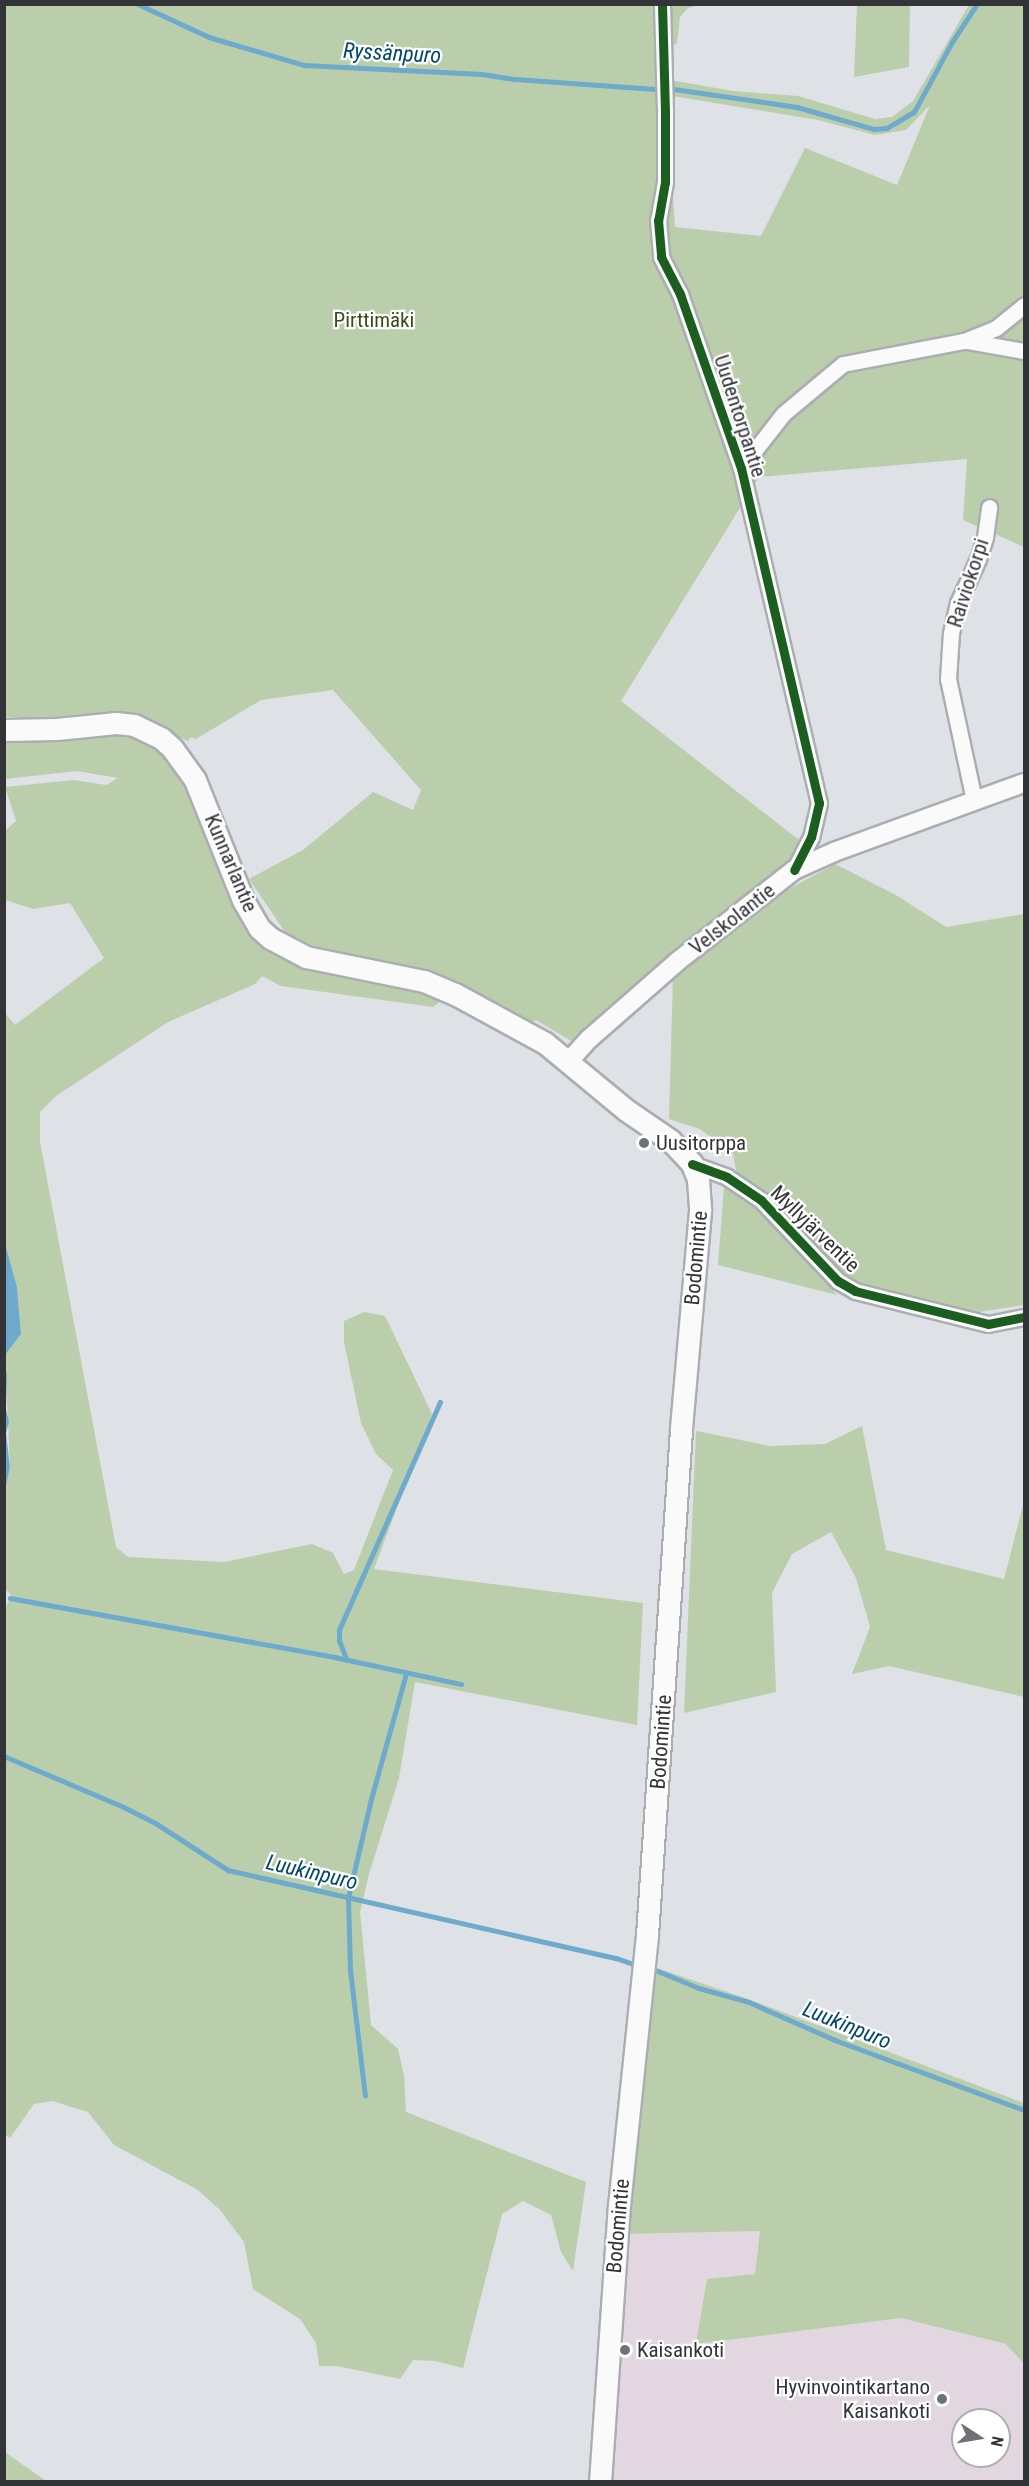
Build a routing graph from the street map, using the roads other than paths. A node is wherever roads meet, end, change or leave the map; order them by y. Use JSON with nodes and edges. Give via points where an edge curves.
{"nodes":[{"id":1,"x":662,"y":4,"type":"edge"},
{"id":2,"x":1024,"y":305,"type":"edge"},
{"id":3,"x":964,"y":340,"type":"junction"},
{"id":4,"x":1024,"y":351,"type":"edge"},
{"id":5,"x":741,"y":468,"type":"junction"},
{"id":6,"x":989,"y":507,"type":"dead end"},
{"id":7,"x":4,"y":730,"type":"edge"},
{"id":8,"x":1024,"y":783,"type":"edge"},
{"id":9,"x":974,"y":800,"type":"junction"},
{"id":10,"x":794,"y":870,"type":"junction"},
{"id":11,"x":569,"y":1061,"type":"junction"},
{"id":12,"x":692,"y":1164,"type":"junction"},
{"id":13,"x":1024,"y":1317,"type":"edge"},
{"id":14,"x":600,"y":2481,"type":"edge"}],
"edges":[{"from":1,"to":5,"type":"street","name":"Uudentorpantie","via":[[665,182],[658,220],[661,256],[680,294]]},
{"from":2,"to":3,"type":"street","via":[[996,328]]},
{"from":3,"to":4,"type":"street"},
{"from":3,"to":5,"type":"street","via":[[843,364],[783,414]]},
{"from":5,"to":10,"type":"street","name":"Uudentorpantie","via":[[819,803],[811,837]]},
{"from":6,"to":9,"type":"street","name":"Raiviokorpi","via":[[978,559],[958,603],[951,633],[948,679]]},
{"from":7,"to":11,"type":"main road","name":"Kunnarlantie","via":[[116,723],[148,730],[172,748],[195,780],[243,900],[259,928],[270,938],[306,957],[424,981],[545,1043]]},
{"from":8,"to":9,"type":"street","name":"Velskolantie"},
{"from":9,"to":10,"type":"street","name":"Velskolantie"},
{"from":10,"to":11,"type":"street","name":"Velskolantie","via":[[678,961],[588,1038]]},
{"from":11,"to":12,"type":"main road","name":"Bodomintie","via":[[626,1110],[670,1140]]},
{"from":12,"to":13,"type":"street","name":"Myllyjärventie","via":[[727,1177],[761,1200],[838,1281],[855,1291],[988,1323]]},
{"from":12,"to":14,"type":"main road","name":"Bodomintie","via":[[698,1179],[700,1211],[647,1935],[619,2204]]}]}
